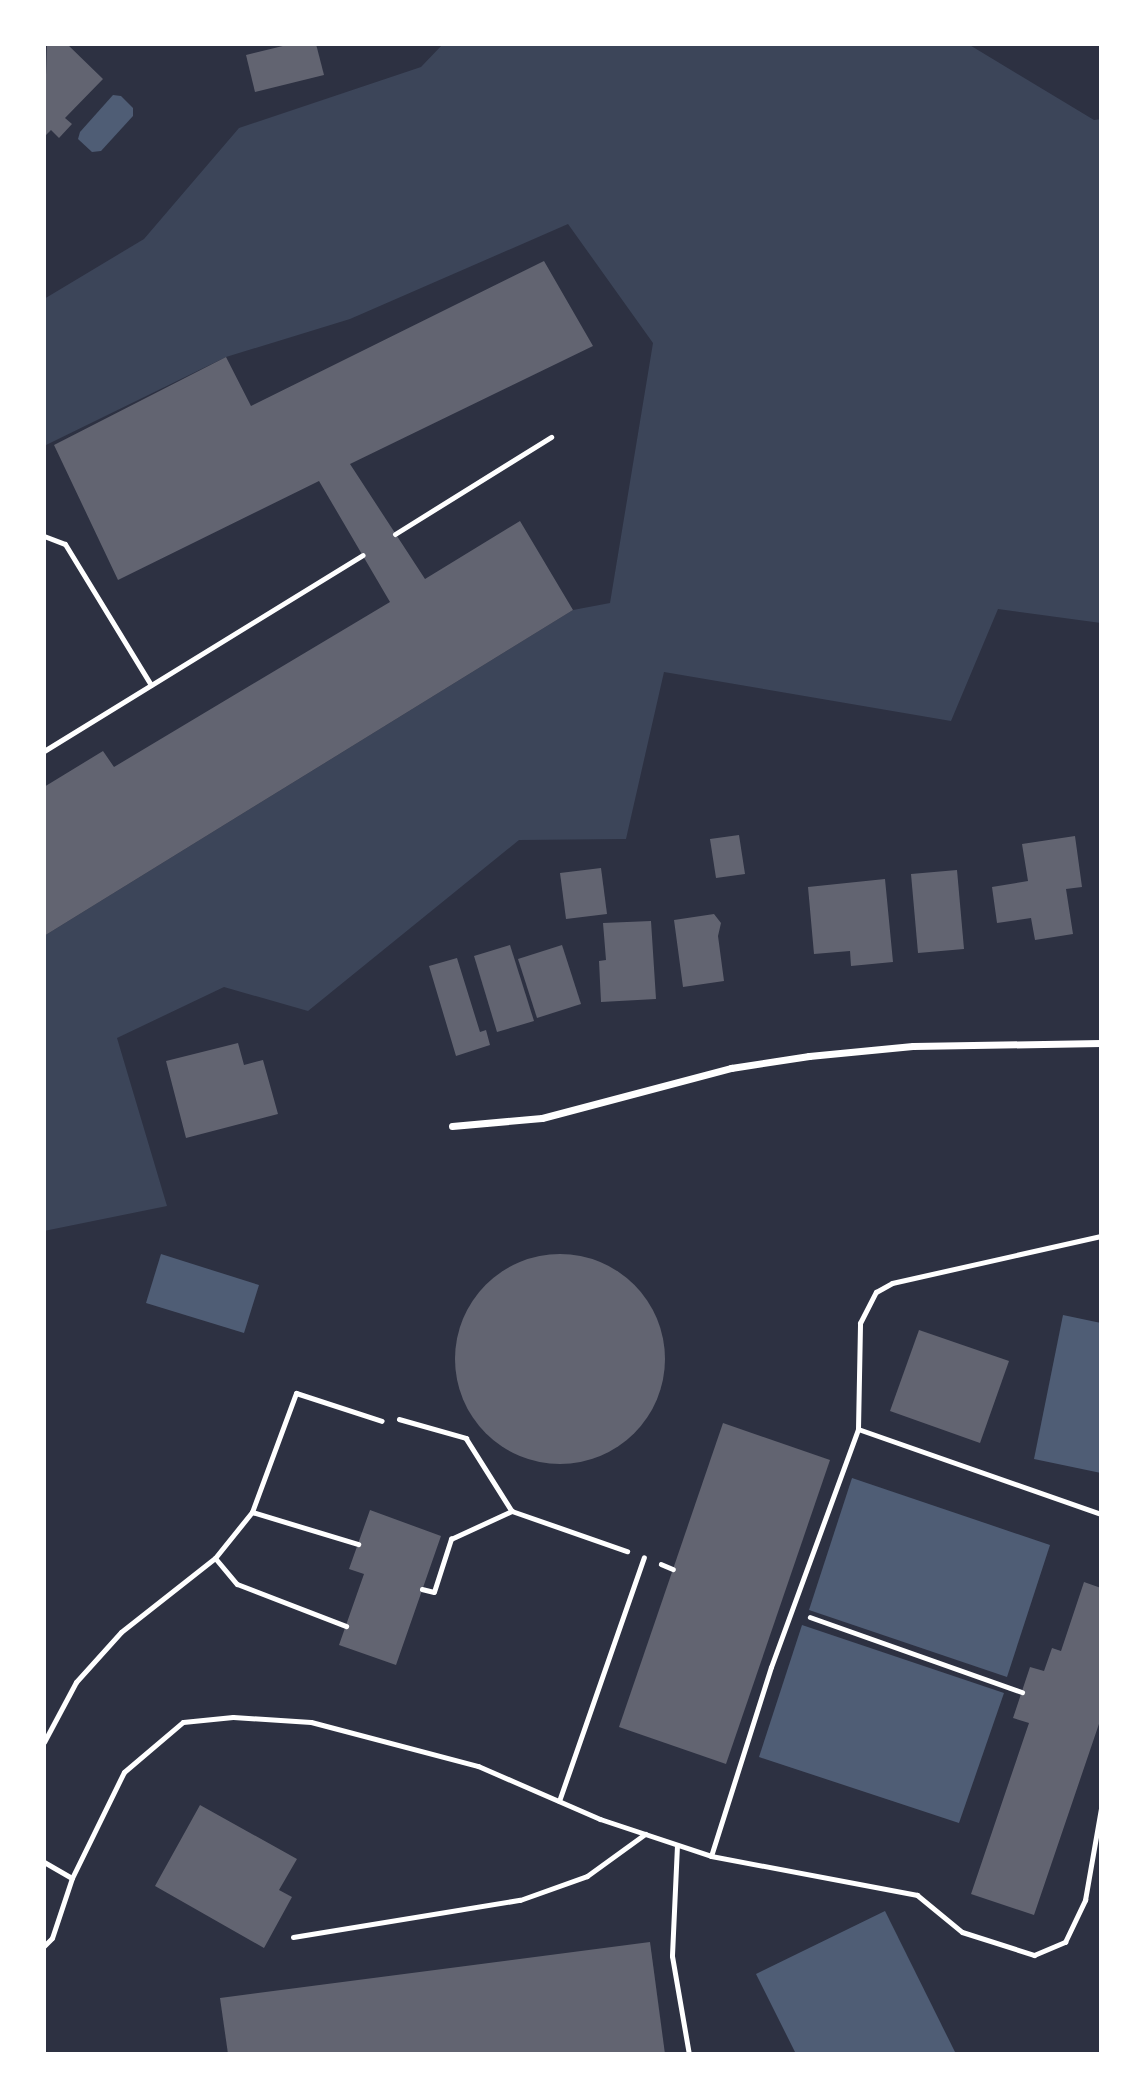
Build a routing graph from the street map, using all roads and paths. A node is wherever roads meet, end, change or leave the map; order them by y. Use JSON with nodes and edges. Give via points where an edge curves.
{"nodes":[{"id":1,"x":551,"y":438,"type":"dead end"},
{"id":2,"x":395,"y":534,"type":"dead end"},
{"id":3,"x":44,"y":536,"type":"edge"},
{"id":4,"x":362,"y":555,"type":"dead end"},
{"id":5,"x":151,"y":685,"type":"junction"},
{"id":6,"x":44,"y":751,"type":"edge"},
{"id":7,"x":1101,"y":1044,"type":"edge"},
{"id":8,"x":452,"y":1126,"type":"dead end"},
{"id":9,"x":1101,"y":1236,"type":"edge"},
{"id":10,"x":382,"y":1421,"type":"joint"},
{"id":11,"x":858,"y":1429,"type":"junction"},
{"id":12,"x":512,"y":1511,"type":"junction"},
{"id":13,"x":251,"y":1512,"type":"junction"},
{"id":14,"x":1101,"y":1514,"type":"edge"},
{"id":15,"x":358,"y":1544,"type":"dead end"},
{"id":16,"x":644,"y":1557,"type":"junction"},
{"id":17,"x":215,"y":1558,"type":"junction"},
{"id":18,"x":673,"y":1569,"type":"dead end"},
{"id":19,"x":422,"y":1589,"type":"dead end"},
{"id":20,"x":792,"y":1611,"type":"junction"},
{"id":21,"x":346,"y":1626,"type":"dead end"},
{"id":22,"x":1022,"y":1692,"type":"dead end"},
{"id":23,"x":44,"y":1742,"type":"edge"},
{"id":24,"x":559,"y":1801,"type":"junction"},
{"id":25,"x":1101,"y":1808,"type":"edge"},
{"id":26,"x":645,"y":1834,"type":"junction"},
{"id":27,"x":677,"y":1844,"type":"junction"},
{"id":28,"x":711,"y":1856,"type":"junction"},
{"id":29,"x":44,"y":1862,"type":"edge"},
{"id":30,"x":72,"y":1878,"type":"junction"},
{"id":31,"x":293,"y":1937,"type":"dead end"},
{"id":32,"x":44,"y":1946,"type":"edge"},
{"id":33,"x":689,"y":2054,"type":"edge"}],
"edges":[{"from":1,"to":2,"type":"lane"},
{"from":3,"to":5,"type":"lane","via":[[65,544]]},
{"from":4,"to":5,"type":"lane"},
{"from":5,"to":6,"type":"lane"},
{"from":7,"to":8,"type":"street","via":[[913,1046],[809,1056],[732,1068],[542,1118]]},
{"from":9,"to":11,"type":"lane","via":[[892,1283],[876,1292],[860,1323]]},
{"from":10,"to":12,"type":"path","via":[[405,1418],[466,1438]]},
{"from":10,"to":13,"type":"lane","via":[[296,1393]]},
{"from":11,"to":14,"type":"lane"},
{"from":11,"to":20,"type":"lane"},
{"from":12,"to":16,"type":"path"},
{"from":12,"to":19,"type":"path","via":[[451,1539],[435,1592]]},
{"from":13,"to":15,"type":"lane"},
{"from":13,"to":17,"type":"lane"},
{"from":16,"to":18,"type":"path"},
{"from":16,"to":24,"type":"lane"},
{"from":17,"to":21,"type":"lane","via":[[237,1584]]},
{"from":17,"to":23,"type":"lane","via":[[121,1632],[76,1682]]},
{"from":20,"to":22,"type":"path"},
{"from":20,"to":28,"type":"lane","via":[[724,1805]]},
{"from":24,"to":26,"type":"lane"},
{"from":24,"to":30,"type":"lane","via":[[478,1766],[311,1722],[233,1717],[183,1722],[124,1772]]},
{"from":25,"to":28,"type":"lane","via":[[1085,1900],[1065,1941],[1034,1955],[962,1933],[917,1895],[786,1874]]},
{"from":26,"to":27,"type":"lane"},
{"from":26,"to":31,"type":"lane","via":[[587,1876],[520,1900]]},
{"from":27,"to":28,"type":"lane"},
{"from":27,"to":33,"type":"lane","via":[[672,1956]]},
{"from":29,"to":30,"type":"lane"},
{"from":30,"to":32,"type":"lane"}]}
